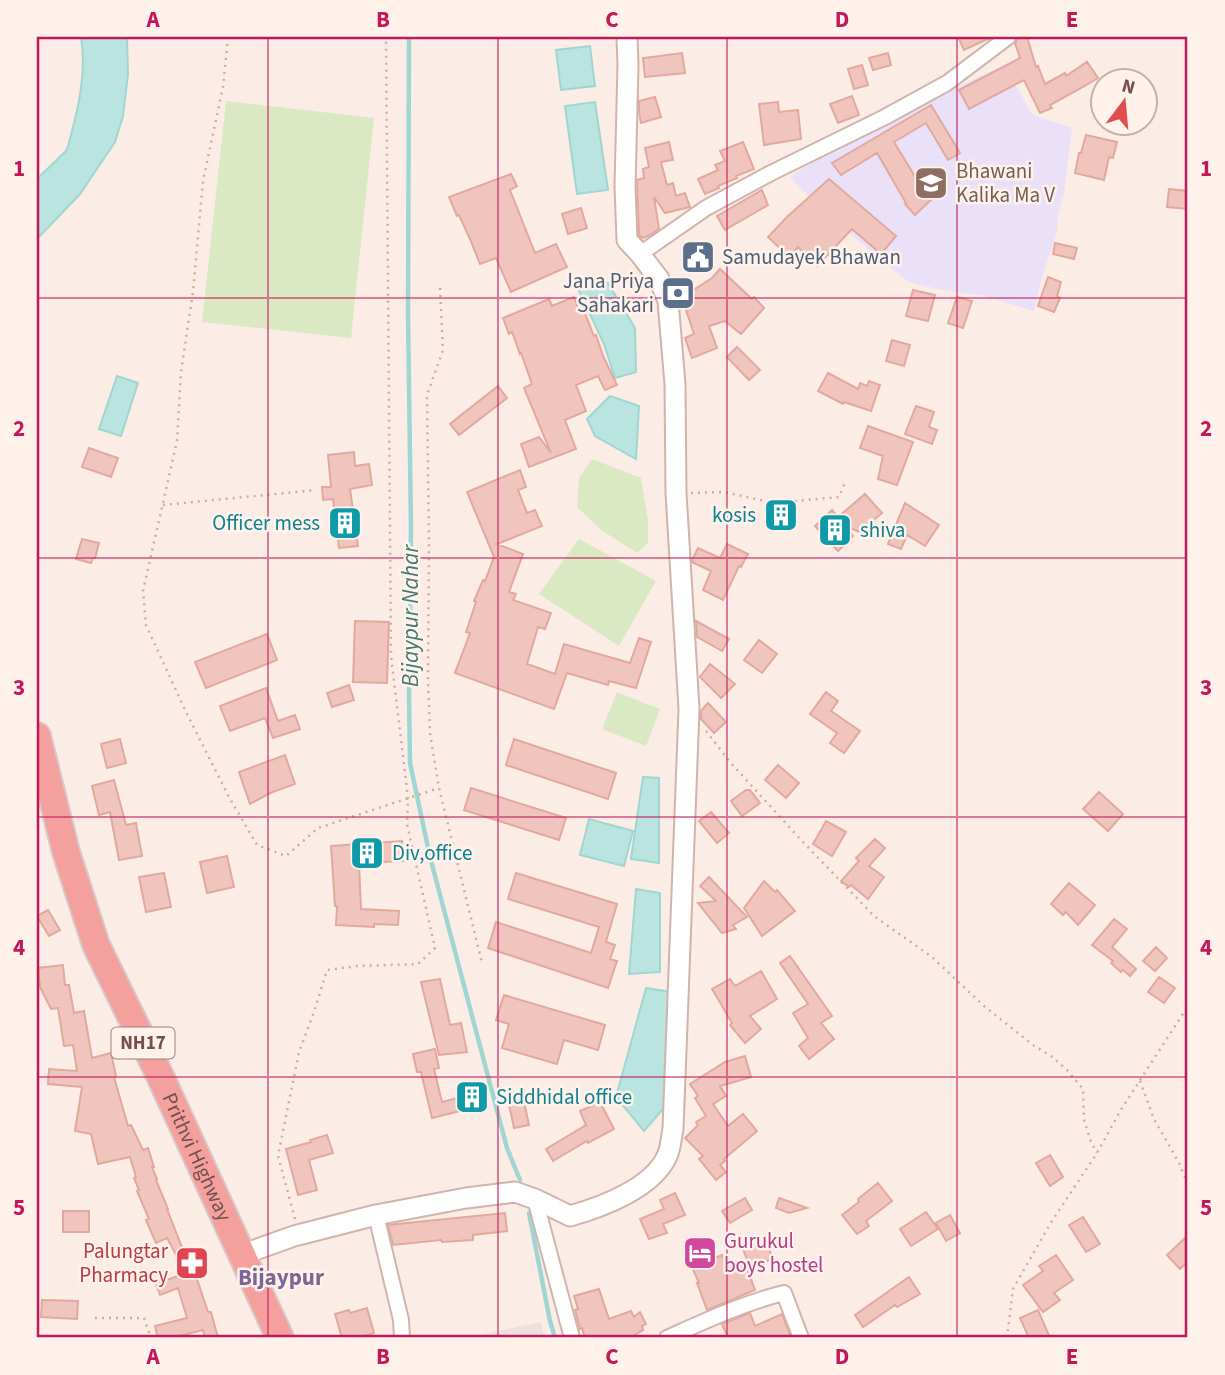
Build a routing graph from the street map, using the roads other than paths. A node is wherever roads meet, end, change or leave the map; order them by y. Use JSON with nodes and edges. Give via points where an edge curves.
{"nodes":[{"id":1,"x":627,"y":37,"type":"edge"},
{"id":2,"x":1008,"y":37,"type":"edge"},
{"id":3,"x":640,"y":254,"type":"junction"},
{"id":4,"x":37,"y":736,"type":"edge"},
{"id":5,"x":535,"y":1199,"type":"junction"},
{"id":6,"x":376,"y":1214,"type":"junction"},
{"id":7,"x":241,"y":1255,"type":"junction"},
{"id":8,"x":280,"y":1338,"type":"edge"},
{"id":9,"x":402,"y":1338,"type":"edge"},
{"id":10,"x":572,"y":1338,"type":"edge"},
{"id":11,"x":667,"y":1338,"type":"edge"},
{"id":12,"x":801,"y":1338,"type":"edge"}],
"edges":[{"from":1,"to":3,"type":"main road","via":[[627,240]]},
{"from":2,"to":3,"type":"street","via":[[947,83],[706,208]]},
{"from":3,"to":5,"type":"main road","via":[[659,279],[668,301],[689,709],[673,1129],[667,1158],[649,1180],[596,1209],[570,1216]]},
{"from":4,"to":7,"type":"highway","name":"Prithvi Highway","number":"NH17","via":[[66,852],[96,945]]},
{"from":5,"to":6,"type":"main road","via":[[515,1192]]},
{"from":5,"to":10,"type":"street"},
{"from":6,"to":7,"type":"main road"},
{"from":6,"to":9,"type":"street"},
{"from":7,"to":8,"type":"highway","name":"Prithvi Highway","number":"NH17"},
{"from":11,"to":12,"type":"street","via":[[784,1293]]}]}
